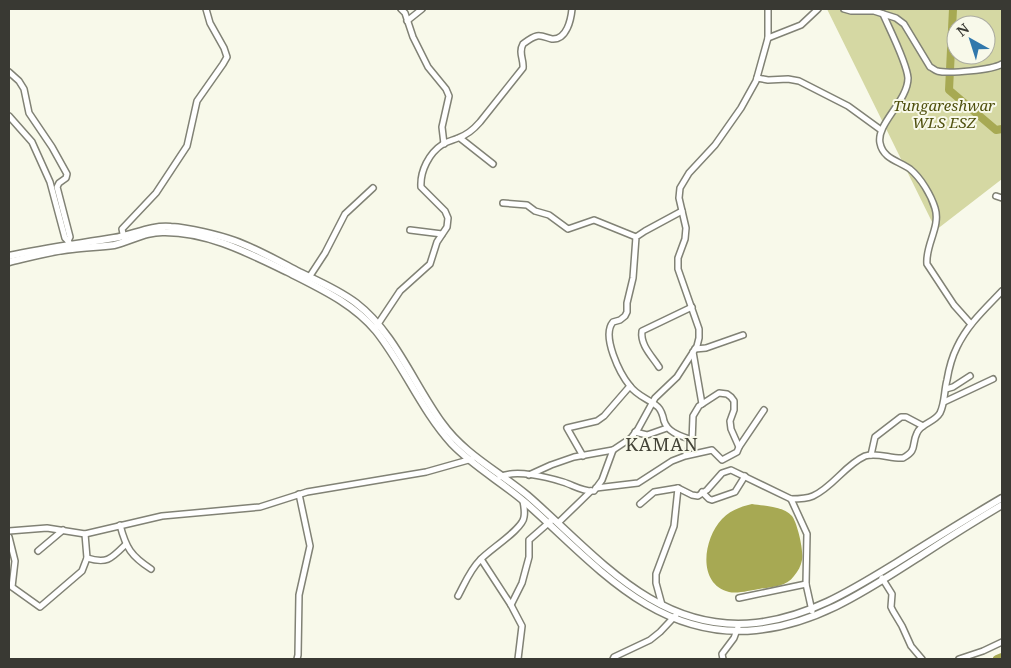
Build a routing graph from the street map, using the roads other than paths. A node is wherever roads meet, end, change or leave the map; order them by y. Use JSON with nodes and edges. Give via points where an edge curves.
{"nodes":[{"id":1,"x":206,"y":9,"type":"edge"},
{"id":2,"x":401,"y":9,"type":"edge"},
{"id":3,"x":422,"y":9,"type":"edge"},
{"id":4,"x":572,"y":9,"type":"edge"},
{"id":5,"x":768,"y":9,"type":"edge"},
{"id":6,"x":818,"y":9,"type":"edge"},
{"id":7,"x":844,"y":9,"type":"edge"},
{"id":8,"x":882,"y":14,"type":"junction"},
{"id":9,"x":407,"y":21,"type":"junction"},
{"id":10,"x":768,"y":38,"type":"junction"},
{"id":11,"x":1002,"y":64,"type":"edge"},
{"id":12,"x":996,"y":68,"type":"junction"},
{"id":13,"x":1002,"y":68,"type":"edge"},
{"id":14,"x":9,"y":72,"type":"edge"},
{"id":15,"x":757,"y":78,"type":"junction"},
{"id":16,"x":9,"y":116,"type":"edge"},
{"id":17,"x":881,"y":130,"type":"junction"},
{"id":18,"x":460,"y":138,"type":"junction"},
{"id":19,"x":444,"y":144,"type":"junction"},
{"id":20,"x":493,"y":164,"type":"dead end"},
{"id":21,"x":373,"y":188,"type":"dead end"},
{"id":22,"x":996,"y":196,"type":"dead end"},
{"id":23,"x":1002,"y":198,"type":"edge"},
{"id":24,"x":503,"y":203,"type":"dead end"},
{"id":25,"x":682,"y":211,"type":"junction"},
{"id":26,"x":410,"y":230,"type":"dead end"},
{"id":27,"x":442,"y":234,"type":"junction"},
{"id":28,"x":636,"y":237,"type":"junction"},
{"id":29,"x":124,"y":238,"type":"junction"},
{"id":30,"x":69,"y":244,"type":"junction"},
{"id":31,"x":9,"y":256,"type":"edge"},
{"id":32,"x":9,"y":262,"type":"edge"},
{"id":33,"x":308,"y":279,"type":"junction"},
{"id":34,"x":1002,"y":291,"type":"edge"},
{"id":35,"x":692,"y":307,"type":"junction"},
{"id":36,"x":970,"y":323,"type":"junction"},
{"id":37,"x":376,"y":327,"type":"junction"},
{"id":38,"x":743,"y":335,"type":"dead end"},
{"id":39,"x":694,"y":350,"type":"junction"},
{"id":40,"x":659,"y":367,"type":"dead end"},
{"id":41,"x":970,"y":376,"type":"dead end"},
{"id":42,"x":993,"y":379,"type":"dead end"},
{"id":43,"x":630,"y":386,"type":"junction"},
{"id":44,"x":946,"y":389,"type":"junction"},
{"id":45,"x":944,"y":402,"type":"junction"},
{"id":46,"x":653,"y":404,"type":"junction"},
{"id":47,"x":702,"y":404,"type":"junction"},
{"id":48,"x":764,"y":410,"type":"dead end"},
{"id":49,"x":923,"y":426,"type":"junction"},
{"id":50,"x":667,"y":428,"type":"junction"},
{"id":51,"x":636,"y":432,"type":"junction"},
{"id":52,"x":692,"y":440,"type":"junction"},
{"id":53,"x":739,"y":447,"type":"junction"},
{"id":54,"x":613,"y":450,"type":"junction"},
{"id":55,"x":871,"y":455,"type":"junction"},
{"id":56,"x":583,"y":456,"type":"junction"},
{"id":57,"x":685,"y":456,"type":"junction"},
{"id":58,"x":476,"y":458,"type":"junction"},
{"id":59,"x":469,"y":460,"type":"junction"},
{"id":60,"x":529,"y":475,"type":"junction"},
{"id":61,"x":745,"y":476,"type":"junction"},
{"id":62,"x":498,"y":478,"type":"junction"},
{"id":63,"x":678,"y":488,"type":"junction"},
{"id":64,"x":594,"y":490,"type":"junction"},
{"id":65,"x":702,"y":492,"type":"junction"},
{"id":66,"x":299,"y":494,"type":"junction"},
{"id":67,"x":1002,"y":498,"type":"edge"},
{"id":68,"x":791,"y":499,"type":"junction"},
{"id":69,"x":523,"y":501,"type":"junction"},
{"id":70,"x":640,"y":504,"type":"dead end"},
{"id":71,"x":1000,"y":506,"type":"edge"},
{"id":72,"x":1002,"y":514,"type":"edge"},
{"id":73,"x":553,"y":522,"type":"junction"},
{"id":74,"x":120,"y":526,"type":"junction"},
{"id":75,"x":63,"y":530,"type":"junction"},
{"id":76,"x":9,"y":531,"type":"edge"},
{"id":77,"x":85,"y":534,"type":"junction"},
{"id":78,"x":9,"y":537,"type":"edge"},
{"id":79,"x":125,"y":545,"type":"junction"},
{"id":80,"x":38,"y":551,"type":"dead end"},
{"id":81,"x":87,"y":558,"type":"junction"},
{"id":82,"x":481,"y":559,"type":"junction"},
{"id":83,"x":151,"y":569,"type":"dead end"},
{"id":84,"x":878,"y":573,"type":"junction"},
{"id":85,"x":883,"y":580,"type":"junction"},
{"id":86,"x":806,"y":584,"type":"junction"},
{"id":87,"x":458,"y":596,"type":"dead end"},
{"id":88,"x":739,"y":598,"type":"dead end"},
{"id":89,"x":511,"y":605,"type":"junction"},
{"id":90,"x":662,"y":610,"type":"junction"},
{"id":91,"x":812,"y":613,"type":"junction"},
{"id":92,"x":675,"y":616,"type":"junction"},
{"id":93,"x":738,"y":628,"type":"junction"},
{"id":94,"x":1002,"y":642,"type":"edge"},
{"id":95,"x":723,"y":656,"type":"edge"},
{"id":96,"x":297,"y":659,"type":"edge"},
{"id":97,"x":518,"y":659,"type":"edge"},
{"id":98,"x":613,"y":659,"type":"edge"},
{"id":99,"x":717,"y":659,"type":"edge"},
{"id":100,"x":922,"y":659,"type":"edge"},
{"id":101,"x":959,"y":659,"type":"edge"}],
"edges":[{"from":1,"to":29,"type":"street","via":[[227,56],[197,101],[187,146],[156,193],[122,229]]},
{"from":2,"to":9,"type":"street"},
{"from":3,"to":9,"type":"street"},
{"from":4,"to":18,"type":"street","via":[[571,20],[560,36],[552,39],[534,36],[523,44],[521,72],[474,129]]},
{"from":5,"to":10,"type":"street"},
{"from":6,"to":10,"type":"street","via":[[801,25]]},
{"from":7,"to":8,"type":"street"},
{"from":8,"to":12,"type":"street","via":[[904,24],[930,67],[937,71]]},
{"from":8,"to":17,"type":"street","via":[[908,77],[902,98]]},
{"from":9,"to":19,"type":"street","via":[[428,67],[449,96],[442,127]]},
{"from":10,"to":15,"type":"street"},
{"from":11,"to":12,"type":"street"},
{"from":12,"to":13,"type":"street"},
{"from":14,"to":30,"type":"street","via":[[24,89],[29,113],[66,174],[57,187]]},
{"from":15,"to":17,"type":"street","via":[[799,81],[848,106]]},
{"from":15,"to":25,"type":"street","via":[[715,145],[684,180],[679,198]]},
{"from":16,"to":30,"type":"street","via":[[32,142],[50,182]]},
{"from":17,"to":36,"type":"street","via":[[881,148],[894,162],[910,169],[919,178],[936,210],[927,264]]},
{"from":18,"to":19,"type":"street"},
{"from":18,"to":20,"type":"street"},
{"from":19,"to":27,"type":"street","via":[[431,156],[421,179],[421,187],[448,218]]},
{"from":21,"to":33,"type":"street","via":[[345,214]]},
{"from":22,"to":23,"type":"street"},
{"from":24,"to":28,"type":"street","via":[[527,205],[568,229],[594,220]]},
{"from":25,"to":28,"type":"street"},
{"from":25,"to":35,"type":"street","via":[[686,228],[678,269]]},
{"from":26,"to":27,"type":"street"},
{"from":27,"to":37,"type":"street","via":[[430,264],[400,291]]},
{"from":28,"to":43,"type":"street","via":[[627,312],[610,328],[611,349]]},
{"from":29,"to":30,"type":"main road","via":[[114,244]]},
{"from":29,"to":33,"type":"main road","via":[[166,232],[207,239],[237,247]]},
{"from":30,"to":31,"type":"main road"},
{"from":30,"to":32,"type":"main road"},
{"from":33,"to":37,"type":"main road"},
{"from":34,"to":36,"type":"street"},
{"from":35,"to":39,"type":"street","via":[[699,330]]},
{"from":35,"to":40,"type":"street","via":[[642,331],[646,348]]},
{"from":36,"to":44,"type":"street","via":[[952,358]]},
{"from":37,"to":58,"type":"main road","via":[[390,340],[454,438]]},
{"from":37,"to":59,"type":"main road","via":[[438,426]]},
{"from":38,"to":39,"type":"street"},
{"from":39,"to":46,"type":"street","via":[[678,377],[655,398]]},
{"from":39,"to":47,"type":"street"},
{"from":41,"to":44,"type":"street"},
{"from":42,"to":45,"type":"street"},
{"from":43,"to":46,"type":"street"},
{"from":43,"to":56,"type":"street","via":[[597,421],[567,428]]},
{"from":44,"to":45,"type":"street"},
{"from":45,"to":49,"type":"street","via":[[933,422]]},
{"from":46,"to":50,"type":"street","via":[[662,412]]},
{"from":46,"to":51,"type":"street"},
{"from":47,"to":52,"type":"street","via":[[693,416]]},
{"from":47,"to":53,"type":"street","via":[[719,393],[732,397],[731,429]]},
{"from":48,"to":53,"type":"street"},
{"from":49,"to":55,"type":"street","via":[[916,434],[912,453],[904,458]]},
{"from":49,"to":55,"type":"street","via":[[901,417],[875,437]]},
{"from":50,"to":51,"type":"street","via":[[647,435]]},
{"from":50,"to":52,"type":"street"},
{"from":51,"to":54,"type":"street"},
{"from":52,"to":57,"type":"street"},
{"from":53,"to":57,"type":"street","via":[[722,460],[712,450]]},
{"from":54,"to":56,"type":"street"},
{"from":54,"to":64,"type":"street","via":[[602,480]]},
{"from":55,"to":68,"type":"street","via":[[849,465],[814,495]]},
{"from":56,"to":60,"type":"street"},
{"from":57,"to":64,"type":"street","via":[[638,483]]},
{"from":58,"to":59,"type":"street"},
{"from":58,"to":62,"type":"main road"},
{"from":59,"to":62,"type":"main road"},
{"from":59,"to":66,"type":"street","via":[[426,472]]},
{"from":60,"to":62,"type":"street","via":[[514,473]]},
{"from":60,"to":64,"type":"street"},
{"from":61,"to":65,"type":"street","via":[[728,470]]},
{"from":61,"to":65,"type":"street","via":[[736,492],[712,500]]},
{"from":61,"to":68,"type":"street"},
{"from":62,"to":69,"type":"main road"},
{"from":62,"to":73,"type":"main road","via":[[526,495]]},
{"from":63,"to":65,"type":"street","via":[[692,495],[698,496]]},
{"from":63,"to":70,"type":"street","via":[[654,492]]},
{"from":63,"to":90,"type":"street","via":[[674,526],[656,574]]},
{"from":64,"to":73,"type":"street"},
{"from":66,"to":74,"type":"street","via":[[260,507],[162,516]]},
{"from":66,"to":96,"type":"street","via":[[310,548],[299,595]]},
{"from":67,"to":84,"type":"main road"},
{"from":68,"to":86,"type":"street","via":[[807,534]]},
{"from":69,"to":73,"type":"main road"},
{"from":69,"to":82,"type":"street","via":[[523,522]]},
{"from":71,"to":72,"type":"street"},
{"from":71,"to":85,"type":"main road"},
{"from":73,"to":89,"type":"street","via":[[529,540],[529,557],[522,583]]},
{"from":73,"to":90,"type":"main road","via":[[599,570],[630,594]]},
{"from":74,"to":77,"type":"street"},
{"from":74,"to":79,"type":"street"},
{"from":75,"to":76,"type":"street"},
{"from":75,"to":77,"type":"street"},
{"from":75,"to":80,"type":"street"},
{"from":77,"to":81,"type":"street"},
{"from":78,"to":81,"type":"street","via":[[15,561],[11,584],[38,607],[82,571]]},
{"from":79,"to":81,"type":"street","via":[[105,561]]},
{"from":79,"to":83,"type":"street"},
{"from":82,"to":87,"type":"street"},
{"from":82,"to":89,"type":"street"},
{"from":84,"to":85,"type":"street"},
{"from":84,"to":91,"type":"main road"},
{"from":85,"to":91,"type":"main road","via":[[836,607]]},
{"from":85,"to":100,"type":"street","via":[[892,594],[891,607],[911,646]]},
{"from":86,"to":88,"type":"street"},
{"from":86,"to":91,"type":"street"},
{"from":89,"to":97,"type":"street","via":[[522,626]]},
{"from":90,"to":92,"type":"main road"},
{"from":91,"to":93,"type":"main road","via":[[758,630]]},
{"from":92,"to":93,"type":"main road","via":[[692,625]]},
{"from":92,"to":98,"type":"street","via":[[650,640]]},
{"from":93,"to":95,"type":"street"},
{"from":94,"to":101,"type":"street"},
{"from":95,"to":99,"type":"street"}]}
